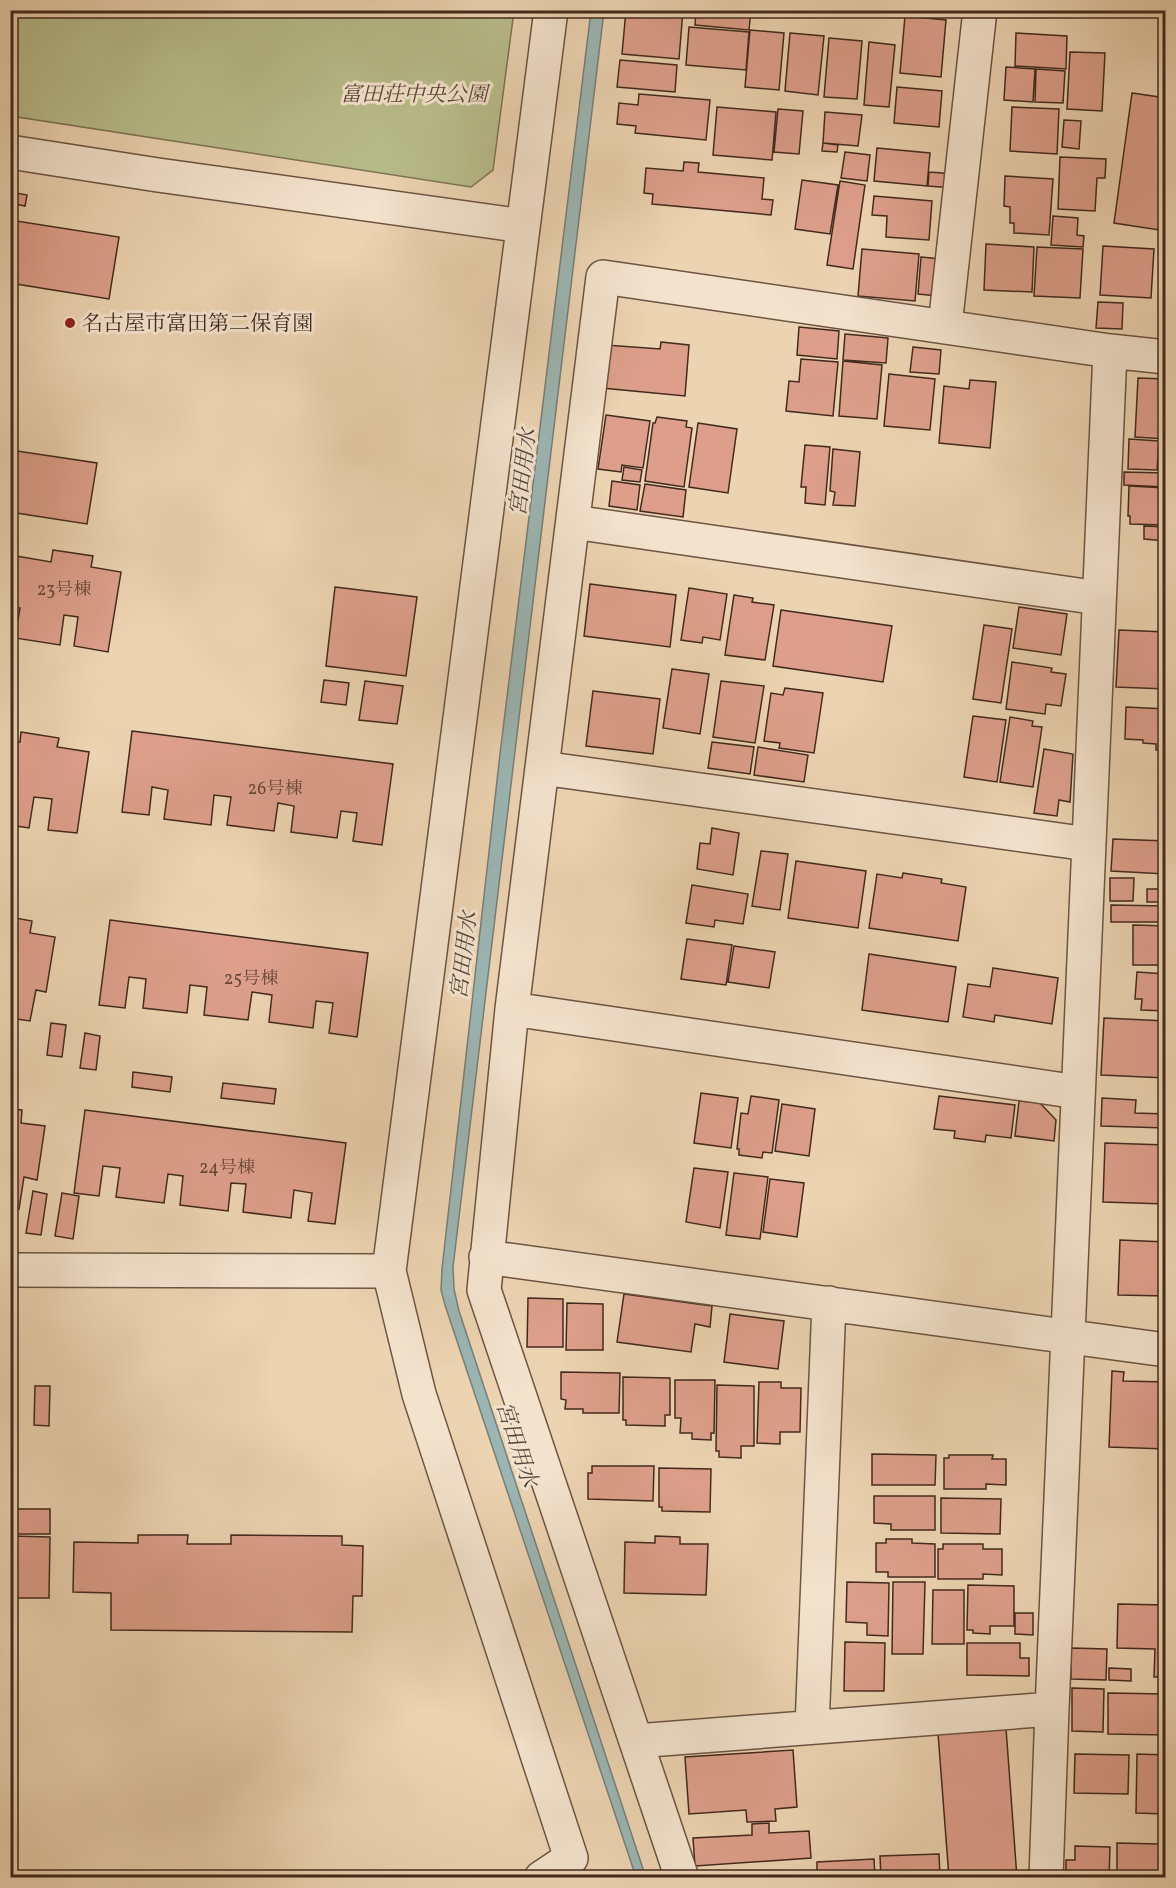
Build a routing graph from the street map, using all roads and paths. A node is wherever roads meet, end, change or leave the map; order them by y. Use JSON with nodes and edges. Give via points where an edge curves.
{"nodes":[{"id":1,"x":551,"y":10,"type":"edge"},
{"id":2,"x":980,"y":10,"type":"edge"},
{"id":3,"x":10,"y":152,"type":"edge"},
{"id":4,"x":523,"y":226,"type":"junction"},
{"id":5,"x":945,"y":326,"type":"junction"},
{"id":6,"x":1110,"y":351,"type":"junction"},
{"id":7,"x":1166,"y":357,"type":"edge"},
{"id":8,"x":573,"y":522,"type":"junction"},
{"id":9,"x":1099,"y":598,"type":"junction"},
{"id":10,"x":542,"y":768,"type":"junction"},
{"id":11,"x":1088,"y":844,"type":"junction"},
{"id":12,"x":512,"y":1009,"type":"junction"},
{"id":13,"x":1078,"y":1092,"type":"junction"},
{"id":14,"x":486,"y":1257,"type":"junction"},
{"id":15,"x":10,"y":1270,"type":"edge"},
{"id":16,"x":389,"y":1271,"type":"junction"},
{"id":17,"x":829,"y":1303,"type":"junction"},
{"id":18,"x":1067,"y":1336,"type":"junction"},
{"id":19,"x":1166,"y":1350,"type":"edge"},
{"id":20,"x":1052,"y":1709,"type":"junction"},
{"id":21,"x":812,"y":1727,"type":"junction"},
{"id":22,"x":636,"y":1741,"type":"junction"},
{"id":23,"x":542,"y":1878,"type":"edge"},
{"id":24,"x":682,"y":1878,"type":"edge"},
{"id":25,"x":1046,"y":1878,"type":"edge"}],
"edges":[{"from":1,"to":4,"type":"street"},
{"from":2,"to":5,"type":"street"},
{"from":3,"to":4,"type":"street"},
{"from":4,"to":16,"type":"street"},
{"from":5,"to":6,"type":"street"},
{"from":5,"to":8,"type":"street","via":[[603,277]]},
{"from":6,"to":7,"type":"street"},
{"from":6,"to":9,"type":"street"},
{"from":8,"to":9,"type":"street"},
{"from":8,"to":10,"type":"street"},
{"from":9,"to":11,"type":"street"},
{"from":10,"to":11,"type":"street"},
{"from":10,"to":12,"type":"street"},
{"from":11,"to":13,"type":"street"},
{"from":12,"to":13,"type":"street"},
{"from":12,"to":14,"type":"street"},
{"from":13,"to":18,"type":"street"},
{"from":14,"to":17,"type":"street"},
{"from":14,"to":22,"type":"street","via":[[484,1290]]},
{"from":15,"to":16,"type":"street"},
{"from":16,"to":23,"type":"street","via":[[419,1394],[571,1858]]},
{"from":17,"to":18,"type":"street"},
{"from":17,"to":21,"type":"street"},
{"from":18,"to":19,"type":"street"},
{"from":18,"to":20,"type":"street"},
{"from":20,"to":21,"type":"street"},
{"from":20,"to":25,"type":"street"},
{"from":21,"to":22,"type":"street"},
{"from":22,"to":24,"type":"street"}]}
